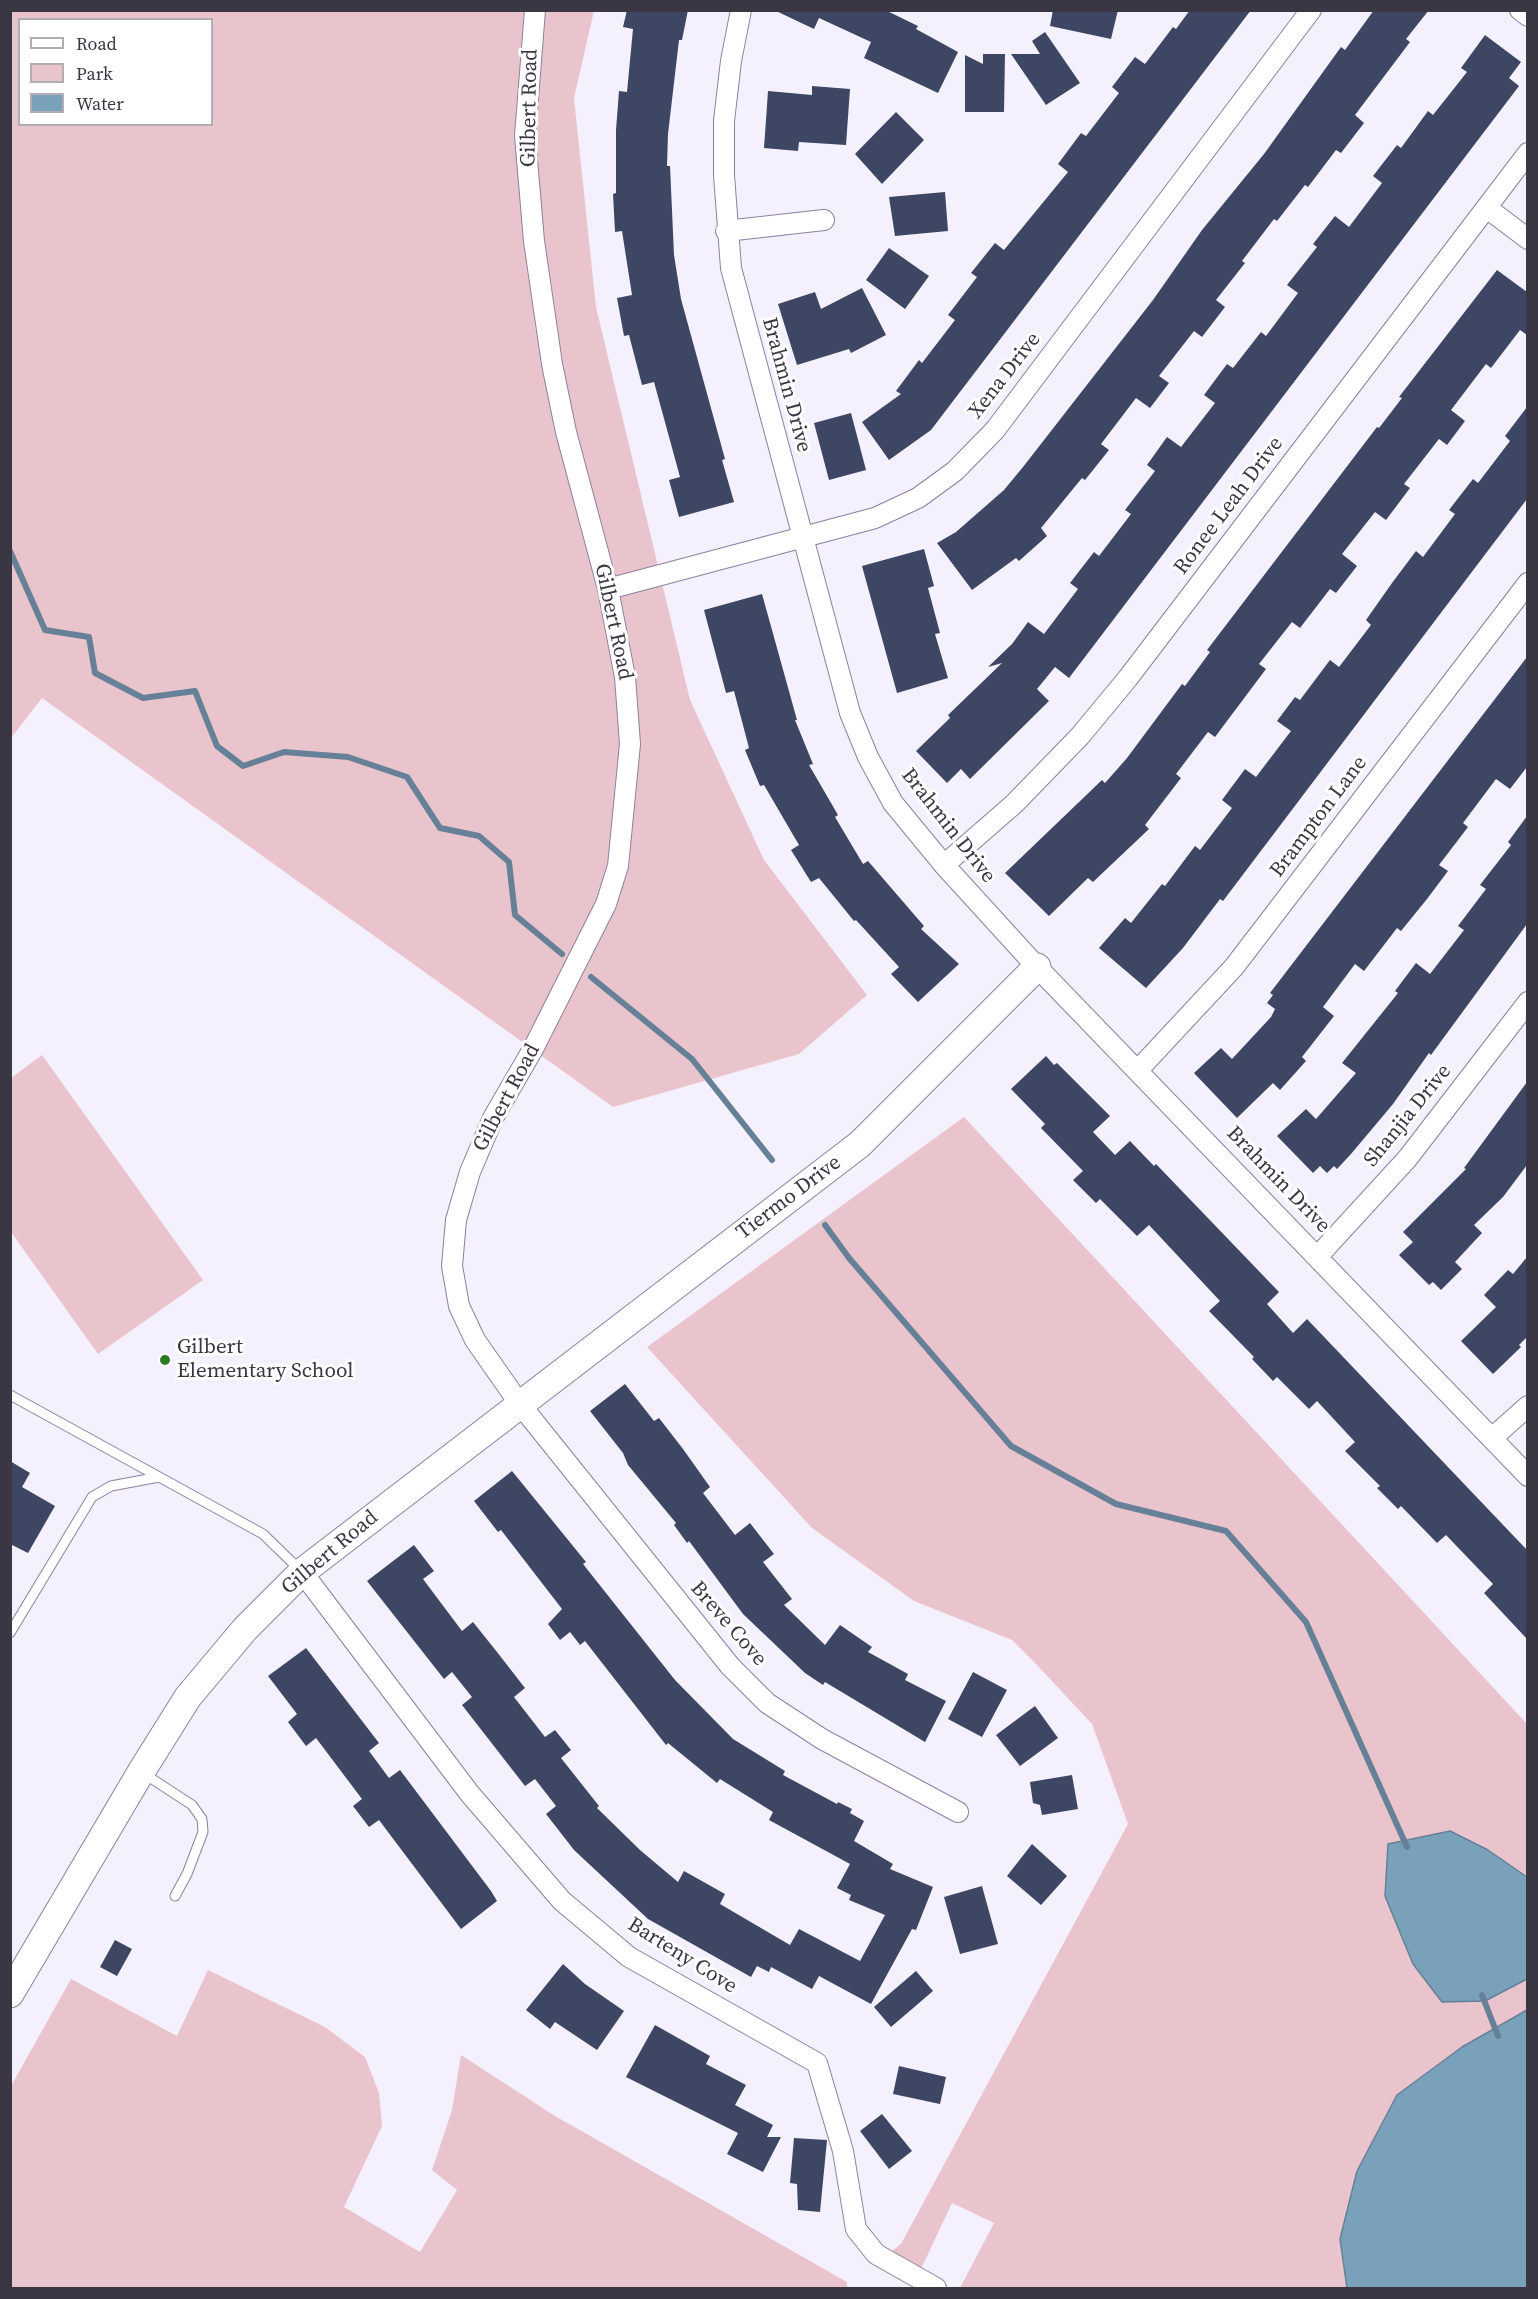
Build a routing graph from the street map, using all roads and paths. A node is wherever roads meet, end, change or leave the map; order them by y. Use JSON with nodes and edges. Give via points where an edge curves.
{"nodes":[{"id":1,"x":535,"y":10,"type":"edge"},
{"id":2,"x":741,"y":10,"type":"edge"},
{"id":3,"x":1311,"y":10,"type":"edge"},
{"id":4,"x":1520,"y":10,"type":"edge"},
{"id":5,"x":1527,"y":16,"type":"edge"},
{"id":6,"x":1527,"y":153,"type":"edge"},
{"id":7,"x":1487,"y":208,"type":"junction"},
{"id":8,"x":824,"y":220,"type":"dead end"},
{"id":9,"x":726,"y":231,"type":"junction"},
{"id":10,"x":1527,"y":238,"type":"edge"},
{"id":11,"x":804,"y":538,"type":"junction"},
{"id":12,"x":1527,"y":583,"type":"edge"},
{"id":13,"x":608,"y":589,"type":"junction"},
{"id":14,"x":944,"y":865,"type":"junction"},
{"id":15,"x":1037,"y":967,"type":"junction"},
{"id":16,"x":1527,"y":1002,"type":"edge"},
{"id":17,"x":1138,"y":1070,"type":"junction"},
{"id":18,"x":1318,"y":1256,"type":"junction"},
{"id":19,"x":10,"y":1395,"type":"edge"},
{"id":20,"x":519,"y":1403,"type":"junction"},
{"id":21,"x":1527,"y":1406,"type":"edge"},
{"id":22,"x":1492,"y":1438,"type":"junction"},
{"id":23,"x":1527,"y":1476,"type":"edge"},
{"id":24,"x":159,"y":1477,"type":"junction"},
{"id":25,"x":302,"y":1572,"type":"junction"},
{"id":26,"x":10,"y":1633,"type":"edge"},
{"id":27,"x":141,"y":1772,"type":"junction"},
{"id":28,"x":958,"y":1812,"type":"dead end"},
{"id":29,"x":175,"y":1896,"type":"dead end"},
{"id":30,"x":10,"y":1994,"type":"edge"},
{"id":31,"x":936,"y":2289,"type":"edge"}],
"edges":[{"from":1,"to":13,"type":"street","name":"Gilbert Road","via":[[525,136],[534,242],[566,432]]},
{"from":2,"to":9,"type":"street","name":"Brahmin Drive","via":[[724,121]]},
{"from":3,"to":11,"type":"street","name":"Xena Drive","via":[[995,430],[963,463],[918,498],[874,518]]},
{"from":4,"to":5,"type":"street"},
{"from":6,"to":7,"type":"street","name":"Ronee Leah Drive"},
{"from":7,"to":10,"type":"street"},
{"from":7,"to":14,"type":"street","name":"Ronee Leah Drive","via":[[1128,678],[1080,736],[1014,804]]},
{"from":8,"to":9,"type":"street"},
{"from":9,"to":11,"type":"street","name":"Brahmin Drive","via":[[739,304]]},
{"from":11,"to":13,"type":"street","name":"Xena Drive"},
{"from":11,"to":14,"type":"street","name":"Brahmin Drive","via":[[850,713],[868,758],[893,803]]},
{"from":12,"to":17,"type":"street","name":"Brampton Lane","via":[[1234,967]]},
{"from":13,"to":20,"type":"street","name":"Gilbert Road","via":[[629,709],[630,744],[618,866],[595,929],[493,1118],[470,1172],[456,1220],[453,1266],[459,1306],[475,1340]]},
{"from":14,"to":15,"type":"street","name":"Brahmin Drive"},
{"from":15,"to":17,"type":"street","name":"Brahmin Drive"},
{"from":15,"to":20,"type":"street","name":"Tiermo Drive","via":[[860,1144]]},
{"from":16,"to":18,"type":"street","name":"Shanjia Drive","via":[[1407,1159]]},
{"from":17,"to":18,"type":"street","name":"Brahmin Drive"},
{"from":18,"to":22,"type":"street","name":"Brahmin Drive"},
{"from":19,"to":24,"type":"lane"},
{"from":20,"to":25,"type":"street","name":"Gilbert Road"},
{"from":20,"to":28,"type":"street","name":"Breve Cove","via":[[699,1631],[767,1703],[822,1739]]},
{"from":21,"to":22,"type":"street"},
{"from":22,"to":23,"type":"street","name":"Brahmin Drive"},
{"from":24,"to":25,"type":"lane","via":[[263,1534]]},
{"from":24,"to":26,"type":"lane","via":[[111,1486],[92,1497]]},
{"from":25,"to":27,"type":"street","name":"Gilbert Road","via":[[245,1629],[188,1697]]},
{"from":25,"to":31,"type":"street","name":"Barteny Cove","via":[[470,1794],[562,1901],[629,1957],[817,2063],[843,2151],[856,2229],[876,2254]]},
{"from":27,"to":29,"type":"lane","via":[[192,1804],[202,1819],[203,1832]]},
{"from":27,"to":30,"type":"street","name":"Gilbert Road"}]}
